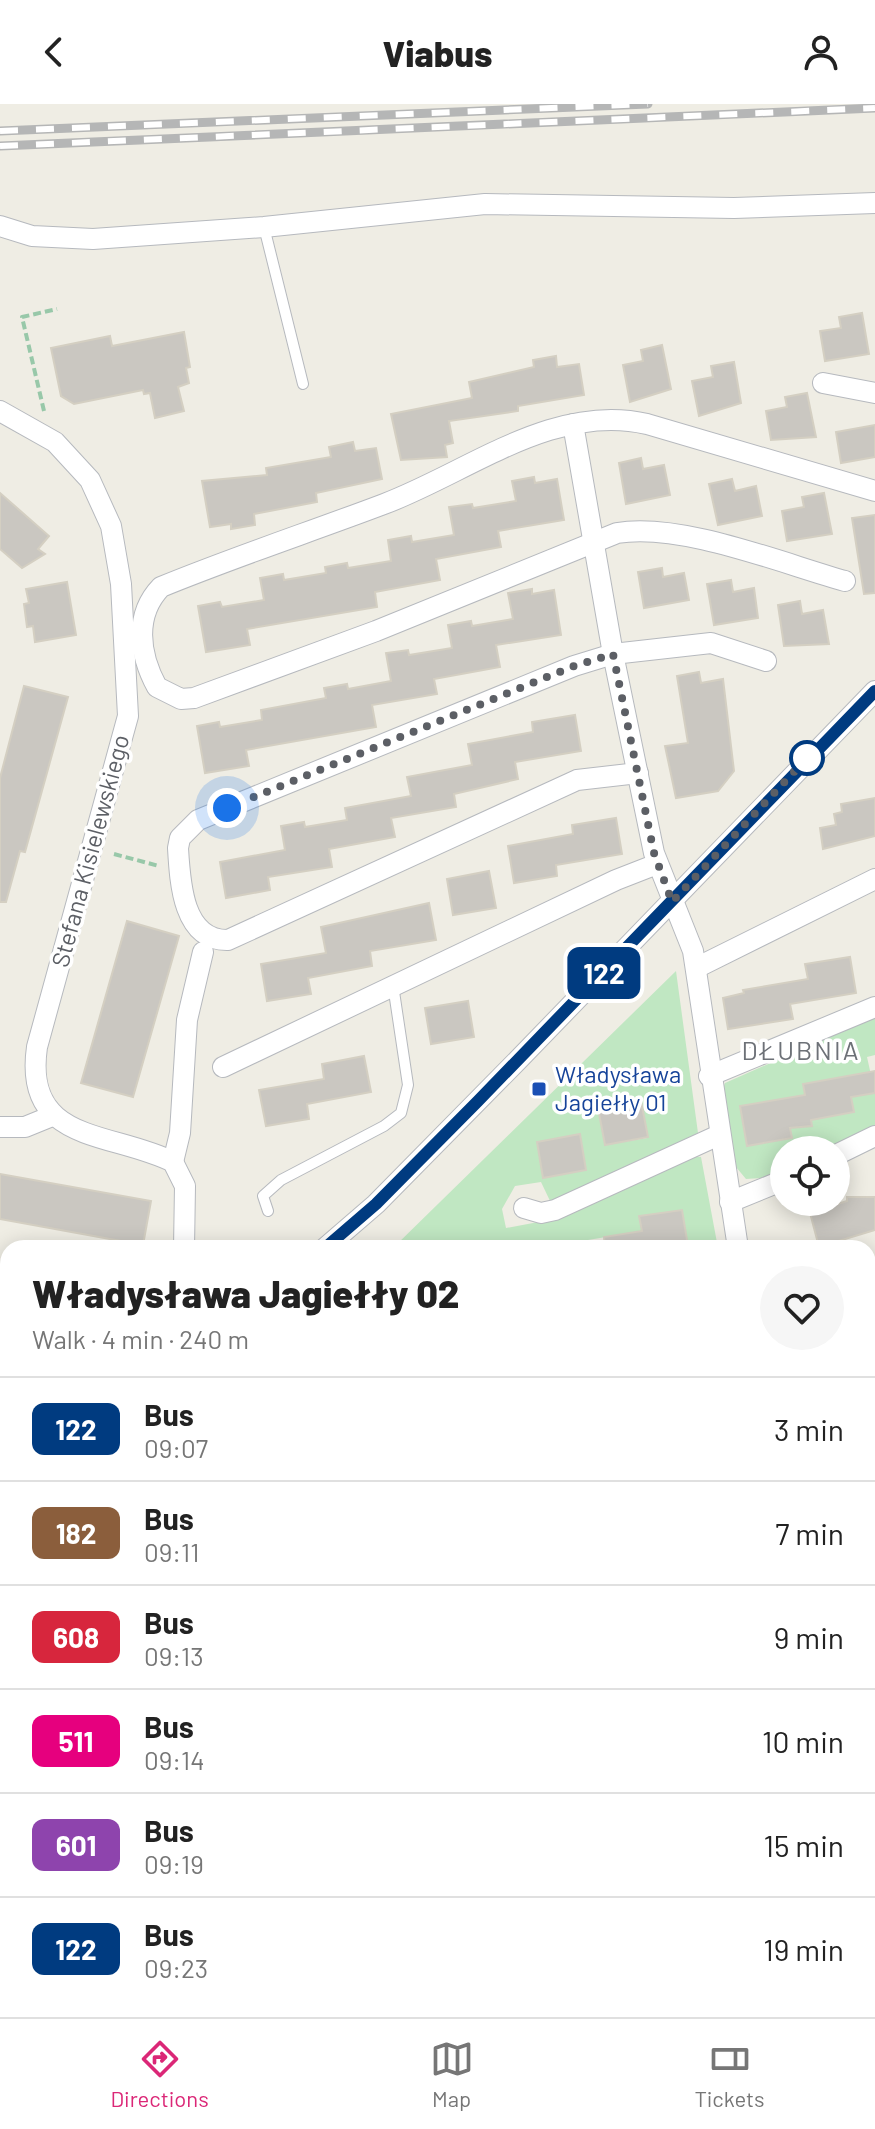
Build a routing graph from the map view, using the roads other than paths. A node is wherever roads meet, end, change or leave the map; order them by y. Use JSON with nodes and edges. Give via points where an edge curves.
{"nodes":[{"id":1,"x":875,"y":203,"type":"edge"},
{"id":2,"x":0,"y":226,"type":"edge"},
{"id":3,"x":264,"y":227,"type":"junction"},
{"id":4,"x":823,"y":383,"type":"dead end"},
{"id":5,"x":303,"y":384,"type":"dead end"},
{"id":6,"x":875,"y":393,"type":"edge"},
{"id":7,"x":0,"y":411,"type":"edge"},
{"id":8,"x":573,"y":424,"type":"junction"},
{"id":9,"x":875,"y":491,"type":"edge"},
{"id":10,"x":595,"y":544,"type":"junction"},
{"id":11,"x":845,"y":581,"type":"dead end"},
{"id":12,"x":613,"y":654,"type":"junction"},
{"id":13,"x":766,"y":661,"type":"dead end"},
{"id":14,"x":875,"y":691,"type":"edge"},
{"id":15,"x":638,"y":773,"type":"junction"},
{"id":16,"x":657,"y":864,"type":"junction"},
{"id":17,"x":875,"y":879,"type":"edge"},
{"id":18,"x":672,"y":902,"type":"junction"},
{"id":19,"x":203,"y":952,"type":"dead end"},
{"id":20,"x":696,"y":968,"type":"junction"},
{"id":21,"x":393,"y":985,"type":"junction"},
{"id":22,"x":875,"y":1007,"type":"edge"},
{"id":23,"x":223,"y":1067,"type":"dead end"},
{"id":24,"x":709,"y":1076,"type":"junction"},
{"id":25,"x":52,"y":1116,"type":"junction"},
{"id":26,"x":0,"y":1127,"type":"edge"},
{"id":27,"x":719,"y":1135,"type":"junction"},
{"id":28,"x":875,"y":1136,"type":"edge"},
{"id":29,"x":850,"y":1148,"type":"edge"},
{"id":30,"x":173,"y":1162,"type":"junction"},
{"id":31,"x":770,"y":1186,"type":"edge"},
{"id":32,"x":730,"y":1202,"type":"junction"},
{"id":33,"x":524,"y":1208,"type":"dead end"},
{"id":34,"x":268,"y":1211,"type":"dead end"},
{"id":35,"x":184,"y":1240,"type":"edge"},
{"id":36,"x":334,"y":1240,"type":"edge"},
{"id":37,"x":737,"y":1240,"type":"edge"}],
"edges":[{"from":1,"to":3,"type":"street","via":[[734,208],[512,203]]},
{"from":2,"to":3,"type":"street","via":[[32,236],[93,239]]},
{"from":3,"to":5,"type":"lane"},
{"from":4,"to":6,"type":"street"},
{"from":7,"to":25,"type":"street","name":"Stefana Kisielewskiego","via":[[55,442],[90,480],[111,526],[121,584],[128,716],[37,1047],[34,1079]]},
{"from":8,"to":9,"type":"street","via":[[628,419]]},
{"from":8,"to":10,"type":"street"},
{"from":8,"to":10,"type":"street","via":[[532,437],[387,503],[161,587],[141,624],[152,677],[168,694],[194,698]]},
{"from":10,"to":11,"type":"street","via":[[639,529],[674,533]]},
{"from":10,"to":12,"type":"street"},
{"from":12,"to":13,"type":"street","via":[[711,643]]},
{"from":12,"to":15,"type":"street"},
{"from":12,"to":15,"type":"street","via":[[198,820],[180,838],[181,872],[193,923],[208,937],[228,940],[577,780]]},
{"from":14,"to":18,"type":"street"},
{"from":15,"to":16,"type":"street"},
{"from":16,"to":18,"type":"street"},
{"from":16,"to":21,"type":"street"},
{"from":17,"to":20,"type":"street"},
{"from":18,"to":20,"type":"street","via":[[688,934]]},
{"from":18,"to":36,"type":"street","via":[[376,1204]]},
{"from":19,"to":30,"type":"street","via":[[187,1020],[180,1133]]},
{"from":20,"to":24,"type":"street"},
{"from":21,"to":23,"type":"street"},
{"from":21,"to":34,"type":"lane","via":[[408,1085],[401,1113],[281,1180],[263,1196]]},
{"from":22,"to":24,"type":"street"},
{"from":24,"to":27,"type":"street"},
{"from":25,"to":26,"type":"street","via":[[25,1127]]},
{"from":25,"to":30,"type":"street","via":[[75,1130]]},
{"from":27,"to":32,"type":"street"},
{"from":27,"to":33,"type":"street","via":[[555,1210]]},
{"from":28,"to":29,"type":"street"},
{"from":30,"to":35,"type":"street","via":[[185,1186]]},
{"from":31,"to":32,"type":"street"},
{"from":32,"to":37,"type":"street"}]}
